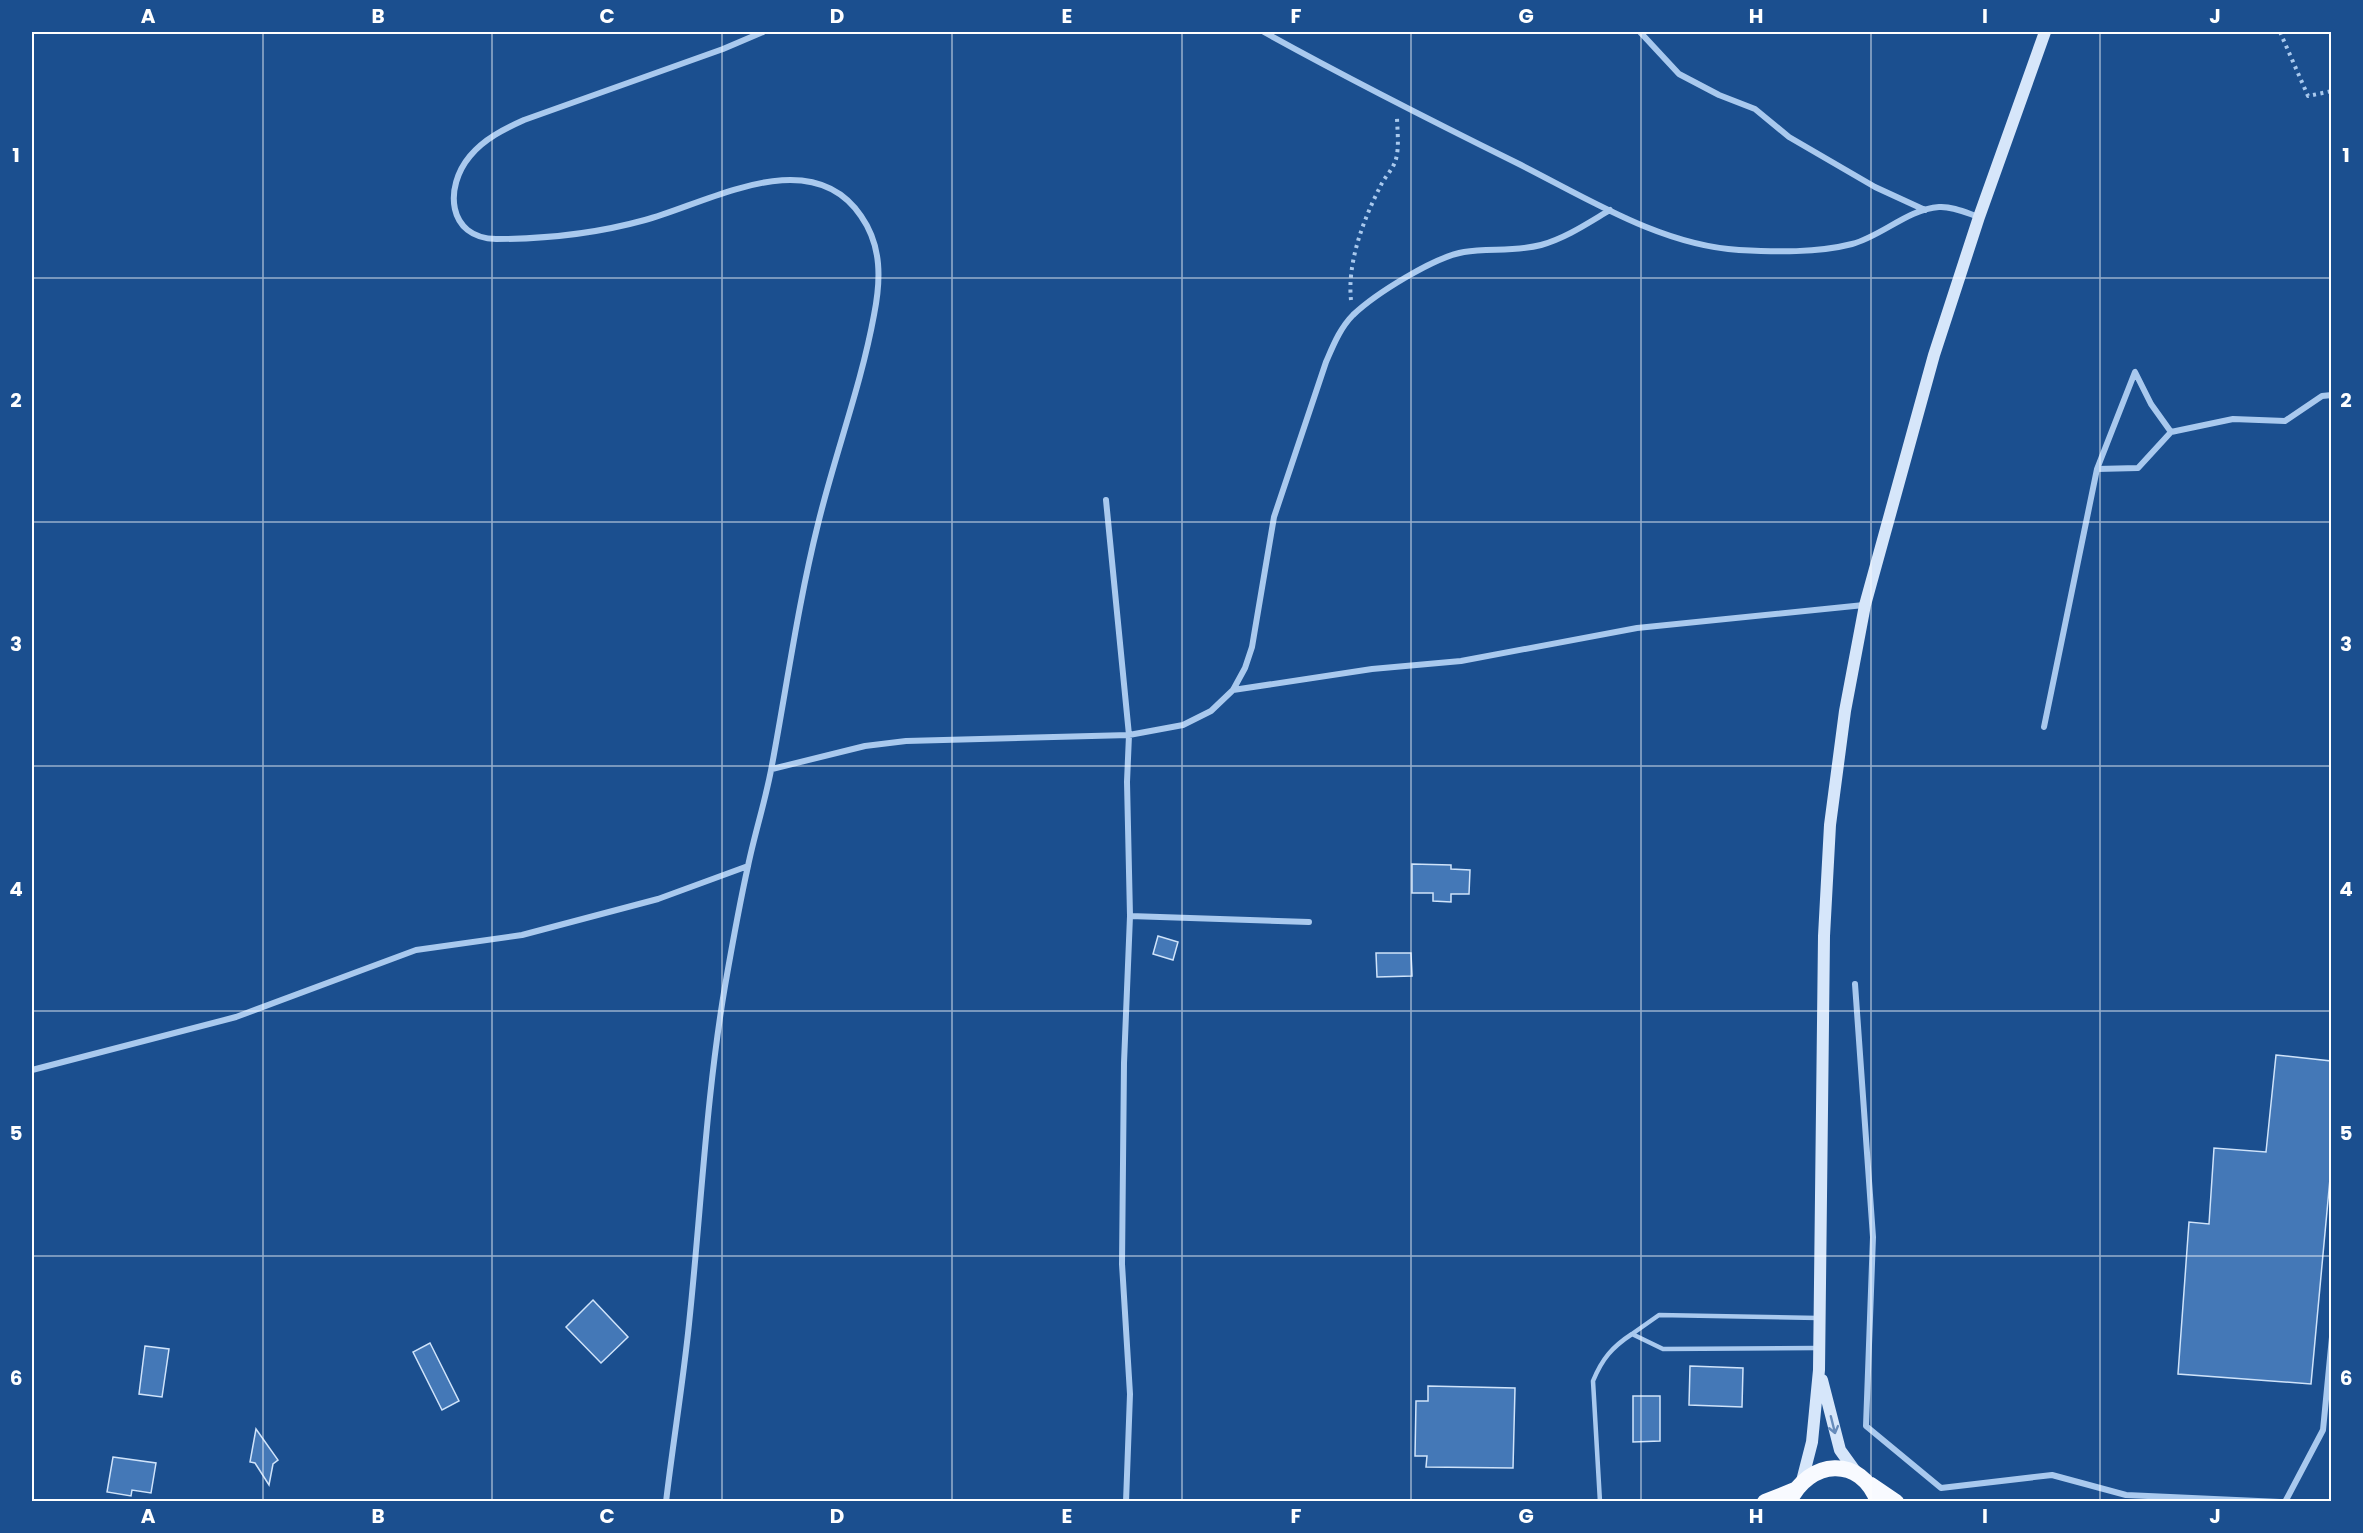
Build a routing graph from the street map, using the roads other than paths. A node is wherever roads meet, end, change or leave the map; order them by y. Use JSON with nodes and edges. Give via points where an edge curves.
{"nodes":[{"id":1,"x":762,"y":32,"type":"edge"},
{"id":2,"x":1264,"y":32,"type":"edge"},
{"id":3,"x":1640,"y":32,"type":"edge"},
{"id":4,"x":2045,"y":32,"type":"edge"},
{"id":5,"x":1610,"y":210,"type":"junction"},
{"id":6,"x":1926,"y":210,"type":"junction"},
{"id":7,"x":1979,"y":217,"type":"junction"},
{"id":8,"x":2331,"y":395,"type":"edge"},
{"id":9,"x":2171,"y":432,"type":"junction"},
{"id":10,"x":2097,"y":469,"type":"junction"},
{"id":11,"x":1106,"y":500,"type":"dead end"},
{"id":12,"x":1865,"y":605,"type":"junction"},
{"id":13,"x":1233,"y":690,"type":"junction"},
{"id":14,"x":2044,"y":727,"type":"dead end"},
{"id":15,"x":1129,"y":735,"type":"junction"},
{"id":16,"x":772,"y":769,"type":"junction"},
{"id":17,"x":748,"y":866,"type":"junction"},
{"id":18,"x":1130,"y":916,"type":"junction"},
{"id":19,"x":1309,"y":922,"type":"dead end"},
{"id":20,"x":1855,"y":984,"type":"dead end"},
{"id":21,"x":32,"y":1070,"type":"edge"},
{"id":22,"x":1821,"y":1318,"type":"junction"},
{"id":23,"x":1632,"y":1334,"type":"junction"},
{"id":24,"x":2331,"y":1337,"type":"edge"},
{"id":25,"x":1819,"y":1348,"type":"junction"},
{"id":26,"x":1819,"y":1370,"type":"junction"},
{"id":27,"x":1863,"y":1479,"type":"junction"},
{"id":28,"x":1795,"y":1491,"type":"edge"},
{"id":29,"x":666,"y":1502,"type":"edge"},
{"id":30,"x":1126,"y":1502,"type":"edge"},
{"id":31,"x":1600,"y":1502,"type":"edge"},
{"id":32,"x":1765,"y":1502,"type":"edge"},
{"id":33,"x":1878,"y":1502,"type":"edge"},
{"id":34,"x":1896,"y":1502,"type":"edge"},
{"id":35,"x":2280,"y":1502,"type":"edge"},
{"id":36,"x":2285,"y":1502,"type":"edge"}],
"edges":[{"from":1,"to":16,"type":"street","via":[[500,132],[480,144],[465,161],[454,206],[462,227],[477,237],[592,231],[641,221],[750,184],[787,179],[824,184],[854,205],[875,236],[880,288],[867,352],[797,616]]},
{"from":2,"to":5,"type":"street"},
{"from":3,"to":6,"type":"street","via":[[1679,74],[1755,109],[1789,137],[1875,187]]},
{"from":4,"to":7,"type":"main road"},
{"from":5,"to":6,"type":"street","via":[[1690,242],[1738,250],[1793,250],[1852,244]]},
{"from":5,"to":13,"type":"street","via":[[1570,234],[1541,245],[1444,257],[1419,269],[1353,315],[1326,362],[1286,478],[1266,556],[1252,647]]},
{"from":6,"to":7,"type":"street","via":[[1940,207]]},
{"from":7,"to":12,"type":"main road","via":[[1934,355]]},
{"from":8,"to":9,"type":"street","via":[[2322,396],[2285,421],[2234,419]]},
{"from":9,"to":10,"type":"street","via":[[2138,468]]},
{"from":9,"to":10,"type":"street","via":[[2135,372]]},
{"from":10,"to":14,"type":"street"},
{"from":11,"to":15,"type":"street"},
{"from":12,"to":13,"type":"street","via":[[1637,628],[1483,658],[1372,669]]},
{"from":12,"to":22,"type":"main road","via":[[1845,711],[1832,814],[1824,936]]},
{"from":13,"to":15,"type":"street","via":[[1211,711],[1184,725]]},
{"from":15,"to":16,"type":"street","via":[[906,741],[865,746]]},
{"from":15,"to":18,"type":"street"},
{"from":16,"to":17,"type":"street"},
{"from":17,"to":21,"type":"street","via":[[658,899],[522,935],[416,950],[236,1017]]},
{"from":17,"to":29,"type":"street","via":[[711,1080],[689,1325]]},
{"from":18,"to":19,"type":"street"},
{"from":18,"to":30,"type":"street","via":[[1122,1264],[1130,1394]]},
{"from":20,"to":35,"type":"street","via":[[1873,1238],[1866,1426],[1941,1488],[2052,1475],[2126,1495]]},
{"from":22,"to":23,"type":"lane","via":[[1659,1315]]},
{"from":22,"to":25,"type":"main road"},
{"from":23,"to":25,"type":"lane","via":[[1663,1349]]},
{"from":23,"to":31,"type":"lane","via":[[1612,1347],[1593,1381]]},
{"from":24,"to":36,"type":"street","via":[[2323,1430]]},
{"from":25,"to":26,"type":"main road"},
{"from":26,"to":27,"type":"main road","one_way":true,"via":[[1840,1450]]},
{"from":26,"to":28,"type":"main road","via":[[1812,1442]]},
{"from":27,"to":28,"type":"highway","via":[[1835,1468],[1818,1472]]},
{"from":27,"to":33,"type":"highway"},
{"from":27,"to":34,"type":"highway"},
{"from":28,"to":32,"type":"highway"}]}
